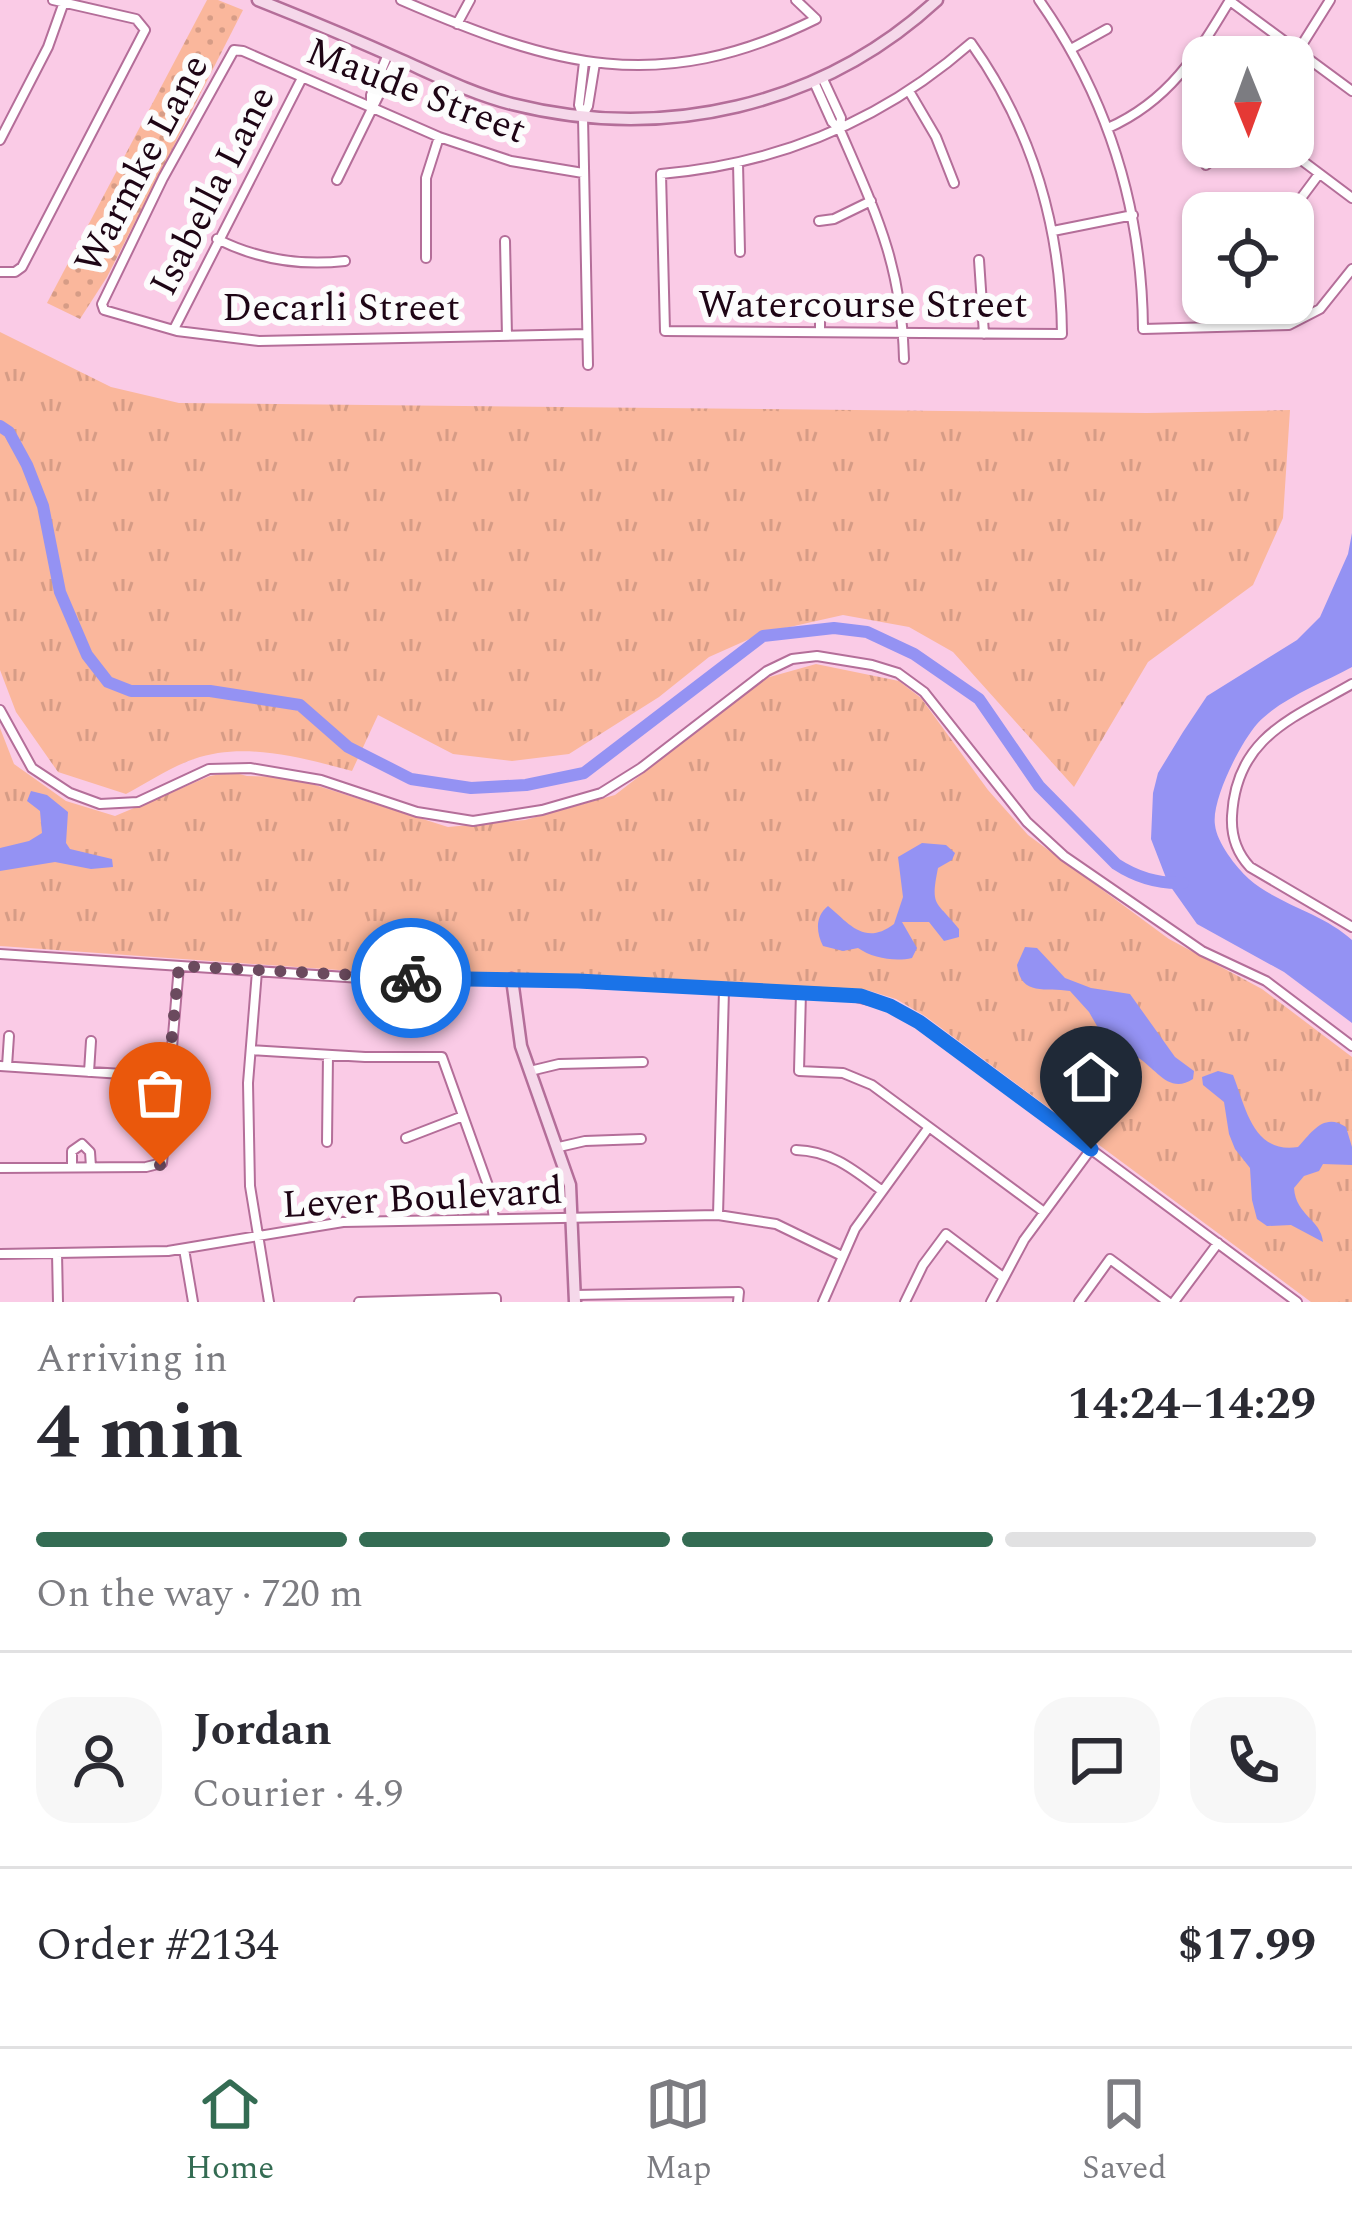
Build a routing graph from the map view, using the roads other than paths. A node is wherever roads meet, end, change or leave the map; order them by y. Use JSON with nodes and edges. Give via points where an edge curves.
{"nodes":[{"id":1,"x":258,"y":0,"type":"edge"},
{"id":2,"x":401,"y":0,"type":"edge"},
{"id":3,"x":470,"y":0,"type":"edge"},
{"id":4,"x":796,"y":0,"type":"edge"},
{"id":5,"x":937,"y":0,"type":"edge"},
{"id":6,"x":1040,"y":0,"type":"edge"},
{"id":7,"x":1230,"y":0,"type":"edge"},
{"id":8,"x":1330,"y":0,"type":"edge"},
{"id":9,"x":59,"y":1,"type":"edge"},
{"id":10,"x":457,"y":24,"type":"junction"},
{"id":11,"x":1107,"y":29,"type":"dead end"},
{"id":12,"x":1208,"y":36,"type":"edge"},
{"id":13,"x":1278,"y":36,"type":"edge"},
{"id":14,"x":1307,"y":36,"type":"edge"},
{"id":15,"x":1071,"y":49,"type":"junction"},
{"id":16,"x":234,"y":50,"type":"joint"},
{"id":17,"x":393,"y":56,"type":"junction"},
{"id":18,"x":590,"y":63,"type":"junction"},
{"id":19,"x":1314,"y":63,"type":"edge"},
{"id":20,"x":1182,"y":75,"type":"edge"},
{"id":21,"x":302,"y":77,"type":"junction"},
{"id":22,"x":818,"y":80,"type":"junction"},
{"id":23,"x":910,"y":91,"type":"junction"},
{"id":24,"x":1352,"y":91,"type":"edge"},
{"id":25,"x":371,"y":106,"type":"junction"},
{"id":26,"x":583,"y":117,"type":"junction"},
{"id":27,"x":1108,"y":128,"type":"junction"},
{"id":28,"x":840,"y":130,"type":"junction"},
{"id":29,"x":439,"y":136,"type":"junction"},
{"id":30,"x":0,"y":140,"type":"edge"},
{"id":31,"x":738,"y":163,"type":"junction"},
{"id":32,"x":1311,"y":168,"type":"edge"},
{"id":33,"x":583,"y":173,"type":"junction"},
{"id":34,"x":1319,"y":174,"type":"junction"},
{"id":35,"x":338,"y":180,"type":"dead end"},
{"id":36,"x":954,"y":183,"type":"dead end"},
{"id":37,"x":1306,"y":192,"type":"edge"},
{"id":38,"x":1352,"y":198,"type":"edge"},
{"id":39,"x":871,"y":201,"type":"junction"},
{"id":40,"x":1133,"y":215,"type":"junction"},
{"id":41,"x":819,"y":220,"type":"dead end"},
{"id":42,"x":1053,"y":231,"type":"junction"},
{"id":43,"x":217,"y":239,"type":"junction"},
{"id":44,"x":505,"y":241,"type":"dead end"},
{"id":45,"x":740,"y":253,"type":"dead end"},
{"id":46,"x":426,"y":258,"type":"dead end"},
{"id":47,"x":979,"y":260,"type":"dead end"},
{"id":48,"x":345,"y":261,"type":"dead end"},
{"id":49,"x":1352,"y":269,"type":"edge"},
{"id":50,"x":0,"y":272,"type":"edge"},
{"id":51,"x":820,"y":301,"type":"dead end"},
{"id":52,"x":102,"y":304,"type":"joint"},
{"id":53,"x":174,"y":329,"type":"junction"},
{"id":54,"x":820,"y":332,"type":"junction"},
{"id":55,"x":903,"y":333,"type":"junction"},
{"id":56,"x":586,"y":334,"type":"junction"},
{"id":57,"x":984,"y":334,"type":"junction"},
{"id":58,"x":507,"y":336,"type":"junction"},
{"id":59,"x":904,"y":359,"type":"dead end"},
{"id":60,"x":588,"y":365,"type":"dead end"},
{"id":61,"x":1352,"y":684,"type":"edge"},
{"id":62,"x":0,"y":710,"type":"edge"},
{"id":63,"x":1352,"y":927,"type":"edge"},
{"id":64,"x":0,"y":954,"type":"edge"},
{"id":65,"x":179,"y":966,"type":"junction"},
{"id":66,"x":257,"y":971,"type":"junction"},
{"id":67,"x":512,"y":979,"type":"junction"},
{"id":68,"x":724,"y":990,"type":"junction"},
{"id":69,"x":801,"y":992,"type":"junction"},
{"id":70,"x":9,"y":1036,"type":"dead end"},
{"id":71,"x":91,"y":1041,"type":"dead end"},
{"id":72,"x":1352,"y":1046,"type":"edge"},
{"id":73,"x":251,"y":1050,"type":"junction"},
{"id":74,"x":328,"y":1055,"type":"junction"},
{"id":75,"x":643,"y":1062,"type":"dead end"},
{"id":76,"x":4,"y":1066,"type":"edge"},
{"id":77,"x":530,"y":1071,"type":"junction"},
{"id":78,"x":89,"y":1072,"type":"junction"},
{"id":79,"x":168,"y":1077,"type":"junction"},
{"id":80,"x":463,"y":1116,"type":"junction"},
{"id":81,"x":928,"y":1127,"type":"junction"},
{"id":82,"x":406,"y":1138,"type":"dead end"},
{"id":83,"x":640,"y":1139,"type":"dead end"},
{"id":84,"x":326,"y":1142,"type":"dead end"},
{"id":85,"x":559,"y":1147,"type":"junction"},
{"id":86,"x":1091,"y":1149,"type":"junction"},
{"id":87,"x":796,"y":1150,"type":"dead end"},
{"id":88,"x":72,"y":1167,"type":"junction"},
{"id":89,"x":91,"y":1167,"type":"junction"},
{"id":90,"x":0,"y":1168,"type":"edge"},
{"id":91,"x":881,"y":1190,"type":"junction"},
{"id":92,"x":1044,"y":1212,"type":"junction"},
{"id":93,"x":718,"y":1216,"type":"junction"},
{"id":94,"x":573,"y":1218,"type":"junction"},
{"id":95,"x":494,"y":1220,"type":"junction"},
{"id":96,"x":257,"y":1236,"type":"junction"},
{"id":97,"x":1218,"y":1243,"type":"junction"},
{"id":98,"x":184,"y":1249,"type":"junction"},
{"id":99,"x":57,"y":1253,"type":"junction"},
{"id":100,"x":0,"y":1255,"type":"edge"},
{"id":101,"x":840,"y":1255,"type":"junction"},
{"id":102,"x":1003,"y":1276,"type":"junction"},
{"id":103,"x":1280,"y":1289,"type":"junction"},
{"id":104,"x":738,"y":1297,"type":"edge"},
{"id":105,"x":575,"y":1299,"type":"edge"},
{"id":106,"x":496,"y":1300,"type":"edge"},
{"id":107,"x":416,"y":1301,"type":"edge"},
{"id":108,"x":58,"y":1302,"type":"edge"},
{"id":109,"x":193,"y":1302,"type":"edge"},
{"id":110,"x":269,"y":1302,"type":"edge"},
{"id":111,"x":359,"y":1302,"type":"edge"},
{"id":112,"x":823,"y":1302,"type":"edge"},
{"id":113,"x":904,"y":1302,"type":"edge"},
{"id":114,"x":991,"y":1302,"type":"edge"},
{"id":115,"x":1079,"y":1302,"type":"edge"},
{"id":116,"x":1171,"y":1302,"type":"edge"},
{"id":117,"x":1270,"y":1302,"type":"edge"},
{"id":118,"x":1297,"y":1302,"type":"edge"}],
"edges":[{"from":1,"to":17,"type":"street"},
{"from":2,"to":10,"type":"street"},
{"from":3,"to":10,"type":"street"},
{"from":4,"to":18,"type":"street","via":[[816,19],[751,46],[681,62]]},
{"from":5,"to":22,"type":"street"},
{"from":6,"to":15,"type":"street"},
{"from":7,"to":12,"type":"street"},
{"from":7,"to":13,"type":"street"},
{"from":8,"to":14,"type":"street"},
{"from":9,"to":30,"type":"street","via":[[48,46]]},
{"from":9,"to":50,"type":"street","via":[[136,19],[143,36],[22,267]]},
{"from":10,"to":18,"type":"street"},
{"from":11,"to":15,"type":"street"},
{"from":15,"to":27,"type":"street"},
{"from":16,"to":21,"type":"street","name":"Maude Street"},
{"from":16,"to":52,"type":"street","name":"Warmke Lane"},
{"from":17,"to":25,"type":"street"},
{"from":17,"to":26,"type":"street","via":[[511,104]]},
{"from":18,"to":26,"type":"street"},
{"from":19,"to":24,"type":"street"},
{"from":20,"to":27,"type":"street"},
{"from":21,"to":25,"type":"street","name":"Maude Street"},
{"from":21,"to":43,"type":"street","name":"Isabella Lane"},
{"from":22,"to":26,"type":"street","via":[[699,115]]},
{"from":22,"to":28,"type":"street"},
{"from":23,"to":28,"type":"street"},
{"from":23,"to":36,"type":"street"},
{"from":23,"to":42,"type":"street","via":[[971,43],[1024,137]]},
{"from":25,"to":29,"type":"street","name":"Maude Street"},
{"from":25,"to":35,"type":"street"},
{"from":26,"to":33,"type":"street"},
{"from":27,"to":40,"type":"street"},
{"from":28,"to":31,"type":"street"},
{"from":28,"to":39,"type":"street"},
{"from":29,"to":33,"type":"street","name":"Maude Street"},
{"from":29,"to":46,"type":"street","via":[[427,178]]},
{"from":31,"to":45,"type":"street"},
{"from":31,"to":54,"type":"street","name":"Watercourse Street","via":[[661,174],[665,332]]},
{"from":32,"to":34,"type":"street"},
{"from":33,"to":56,"type":"street"},
{"from":34,"to":37,"type":"street"},
{"from":34,"to":38,"type":"street"},
{"from":39,"to":41,"type":"street"},
{"from":39,"to":55,"type":"street","via":[[895,264]]},
{"from":40,"to":42,"type":"street"},
{"from":40,"to":49,"type":"street","via":[[1143,329],[1288,325],[1320,309]]},
{"from":42,"to":57,"type":"street","name":"Watercourse Street","via":[[1061,334]]},
{"from":43,"to":48,"type":"street","via":[[283,260]]},
{"from":43,"to":53,"type":"street","name":"Isabella Lane"},
{"from":44,"to":58,"type":"street"},
{"from":47,"to":57,"type":"street"},
{"from":51,"to":54,"type":"street"},
{"from":52,"to":53,"type":"street","name":"Decarli Street"},
{"from":53,"to":58,"type":"street","name":"Decarli Street","via":[[259,341]]},
{"from":54,"to":55,"type":"street","name":"Watercourse Street"},
{"from":55,"to":57,"type":"street","name":"Watercourse Street"},
{"from":55,"to":59,"type":"street"},
{"from":56,"to":58,"type":"street","name":"Decarli Street"},
{"from":56,"to":60,"type":"street"},
{"from":61,"to":63,"type":"street","via":[[1264,737],[1238,782],[1232,831],[1250,867]]},
{"from":62,"to":72,"type":"street","via":[[32,768],[100,804],[138,802],[214,768],[250,768],[473,821],[601,793],[792,659],[872,665],[924,692],[1027,822],[1064,856],[1202,951],[1266,980]]},
{"from":64,"to":65,"type":"street"},
{"from":65,"to":66,"type":"street"},
{"from":65,"to":79,"type":"street"},
{"from":66,"to":67,"type":"street"},
{"from":66,"to":73,"type":"street"},
{"from":67,"to":68,"type":"street"},
{"from":67,"to":77,"type":"street"},
{"from":68,"to":69,"type":"street"},
{"from":68,"to":93,"type":"street"},
{"from":69,"to":81,"type":"street","via":[[799,1071],[863,1080]]},
{"from":69,"to":86,"type":"street","via":[[861,996],[906,1013]]},
{"from":70,"to":76,"type":"street"},
{"from":71,"to":78,"type":"street"},
{"from":73,"to":74,"type":"street"},
{"from":73,"to":96,"type":"street"},
{"from":74,"to":80,"type":"street","via":[[442,1057]]},
{"from":74,"to":84,"type":"street"},
{"from":75,"to":77,"type":"street"},
{"from":76,"to":78,"type":"street"},
{"from":77,"to":85,"type":"street"},
{"from":78,"to":79,"type":"street"},
{"from":79,"to":89,"type":"street","via":[[164,1161]]},
{"from":80,"to":82,"type":"street"},
{"from":80,"to":95,"type":"street"},
{"from":81,"to":91,"type":"street"},
{"from":81,"to":92,"type":"street"},
{"from":83,"to":85,"type":"street"},
{"from":85,"to":94,"type":"street"},
{"from":86,"to":92,"type":"street"},
{"from":86,"to":97,"type":"street"},
{"from":87,"to":91,"type":"street","via":[[828,1154]]},
{"from":88,"to":89,"type":"street"},
{"from":88,"to":89,"type":"street","via":[[72,1151],[82,1144]]},
{"from":88,"to":90,"type":"street"},
{"from":91,"to":101,"type":"street"},
{"from":92,"to":102,"type":"street"},
{"from":93,"to":94,"type":"street","name":"Lever Boulevard"},
{"from":93,"to":101,"type":"street","name":"Lever Boulevard","via":[[783,1226]]},
{"from":94,"to":95,"type":"street","name":"Lever Boulevard"},
{"from":94,"to":105,"type":"street"},
{"from":95,"to":96,"type":"street","name":"Lever Boulevard","via":[[343,1222]]},
{"from":96,"to":98,"type":"street","name":"Lever Boulevard"},
{"from":96,"to":110,"type":"street"},
{"from":97,"to":103,"type":"street"},
{"from":97,"to":116,"type":"street"},
{"from":98,"to":99,"type":"street","name":"Lever Boulevard"},
{"from":98,"to":109,"type":"street"},
{"from":99,"to":100,"type":"street","name":"Lever Boulevard"},
{"from":99,"to":108,"type":"street"},
{"from":101,"to":112,"type":"street"},
{"from":102,"to":113,"type":"street","via":[[946,1234]]},
{"from":102,"to":114,"type":"street"},
{"from":103,"to":117,"type":"street"},
{"from":103,"to":118,"type":"street"},
{"from":104,"to":105,"type":"street"},
{"from":106,"to":107,"type":"street"},
{"from":107,"to":111,"type":"street"},
{"from":115,"to":116,"type":"street","via":[[1109,1258]]}]}
